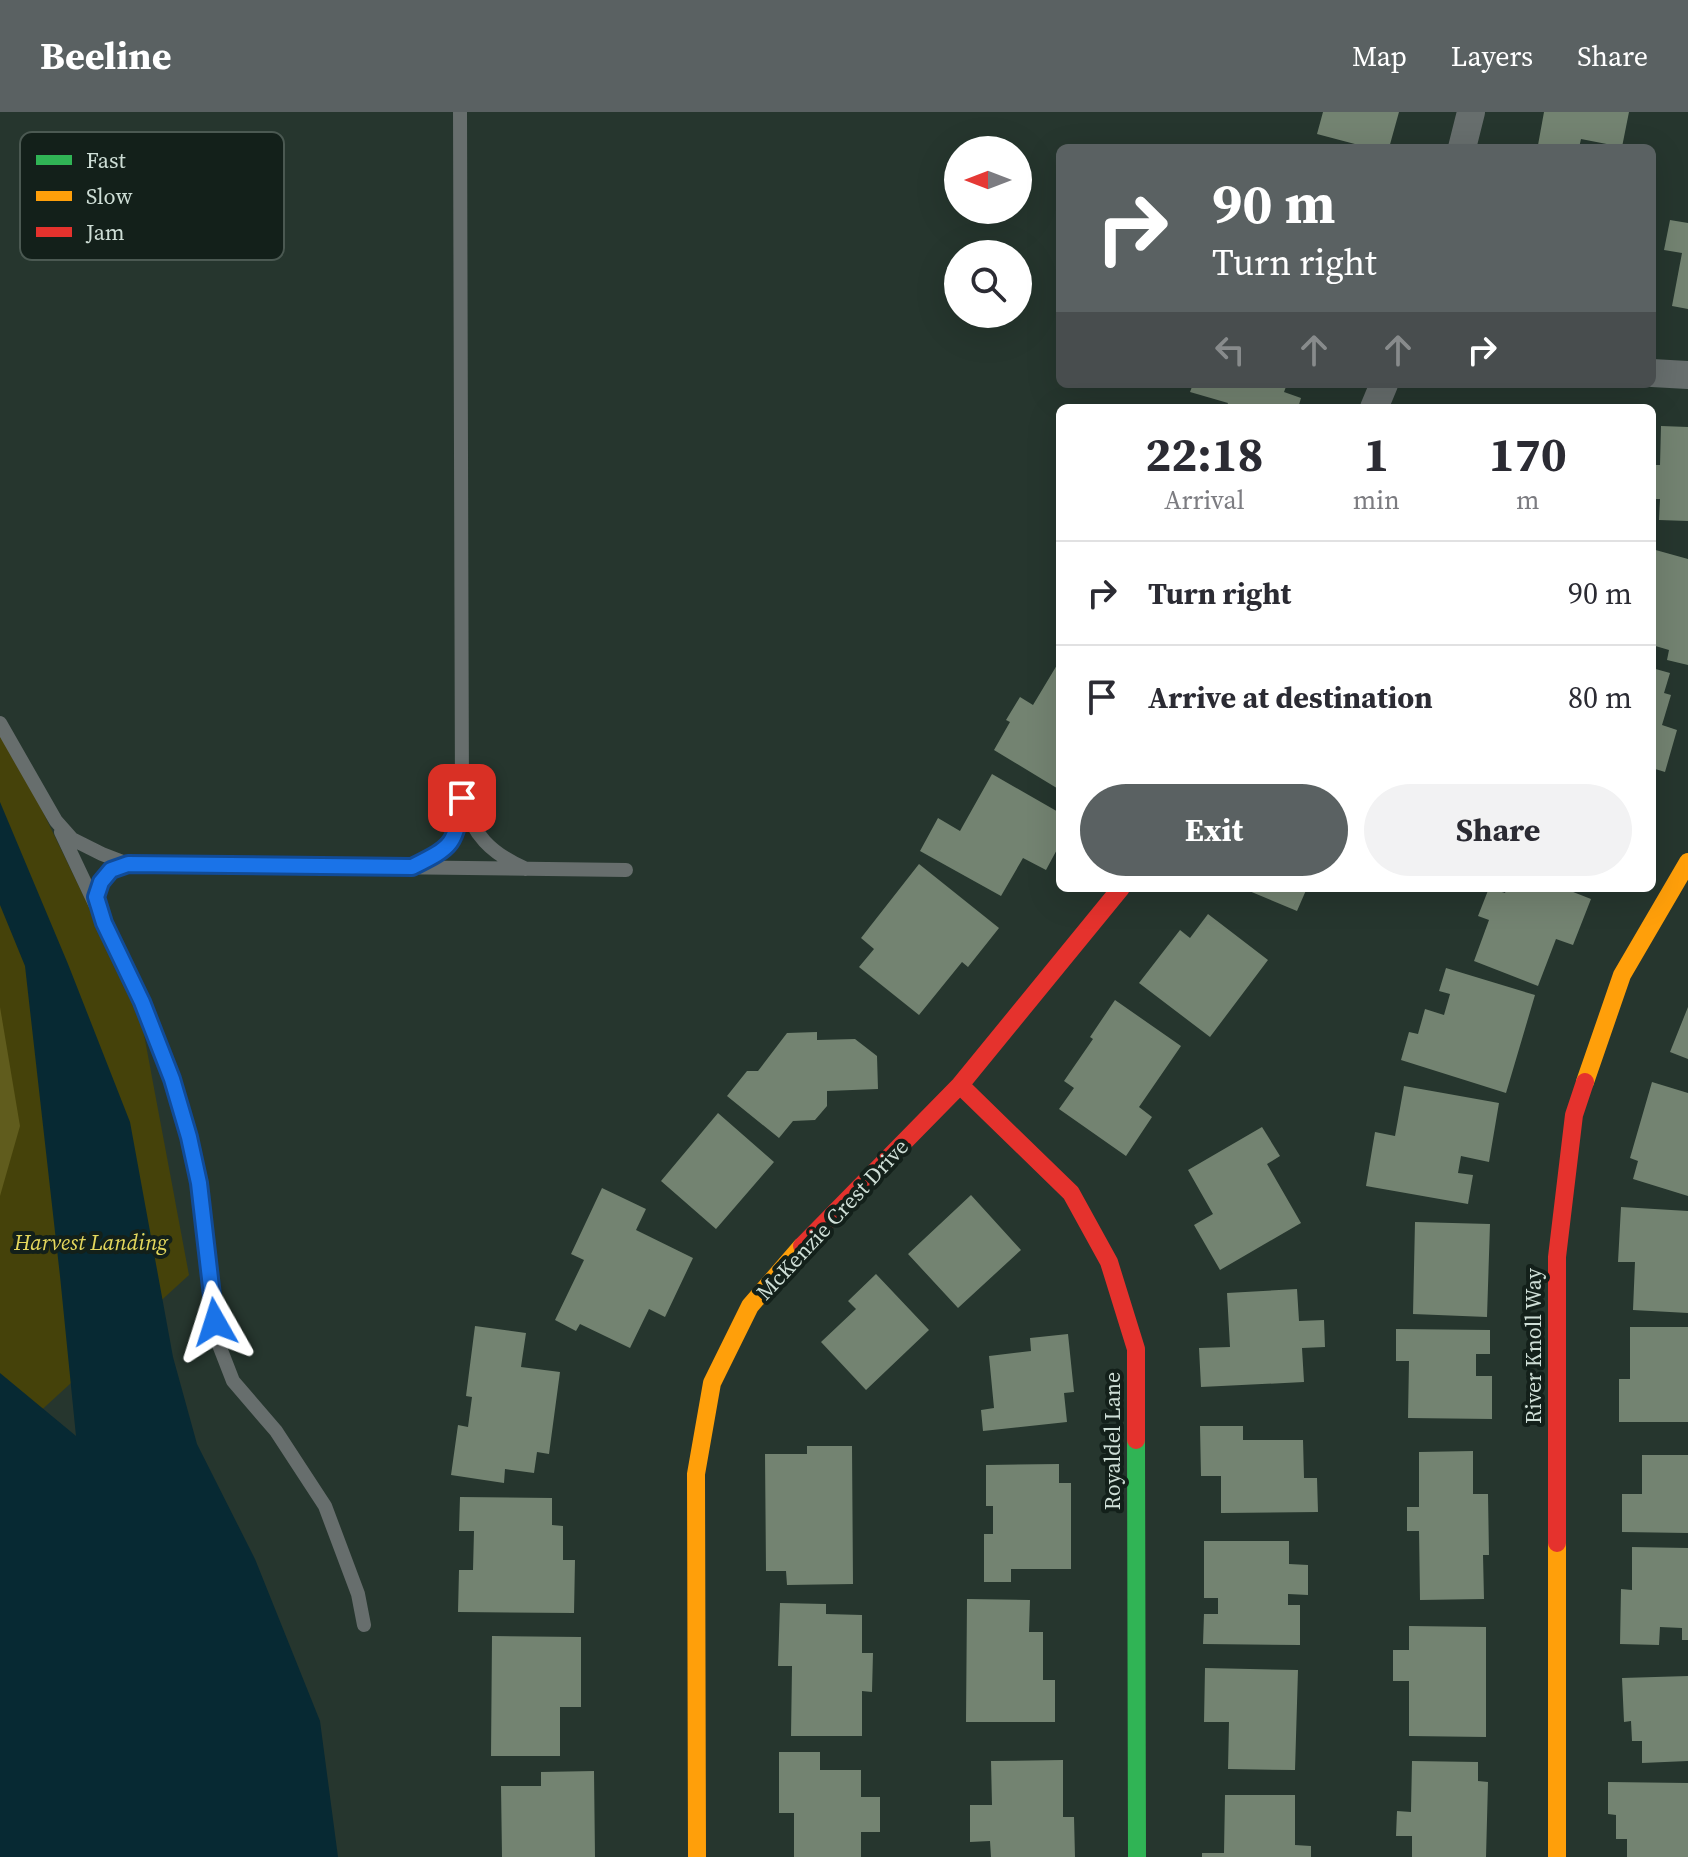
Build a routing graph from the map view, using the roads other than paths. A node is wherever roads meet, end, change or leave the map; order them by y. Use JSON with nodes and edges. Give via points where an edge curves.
{"nodes":[{"id":1,"x":460,"y":112,"type":"edge"},
{"id":2,"x":1471,"y":112,"type":"edge"},
{"id":3,"x":1463,"y":144,"type":"edge"},
{"id":4,"x":1656,"y":373,"type":"edge"},
{"id":5,"x":1688,"y":375,"type":"edge"},
{"id":6,"x":0,"y":723,"type":"edge"},
{"id":7,"x":462,"y":798,"type":"junction"},
{"id":8,"x":56,"y":821,"type":"junction"},
{"id":9,"x":1688,"y":862,"type":"edge"},
{"id":10,"x":128,"y":864,"type":"junction"},
{"id":11,"x":412,"y":867,"type":"junction"},
{"id":12,"x":526,"y":869,"type":"junction"},
{"id":13,"x":626,"y":870,"type":"dead end"},
{"id":14,"x":1118,"y":892,"type":"edge"},
{"id":15,"x":104,"y":923,"type":"junction"},
{"id":16,"x":960,"y":1085,"type":"junction"},
{"id":17,"x":364,"y":1625,"type":"dead end"},
{"id":18,"x":697,"y":1857,"type":"edge"},
{"id":19,"x":1137,"y":1857,"type":"edge"},
{"id":20,"x":1557,"y":1857,"type":"edge"}],
"edges":[{"from":1,"to":7,"type":"lane"},
{"from":2,"to":3,"type":"street"},
{"from":4,"to":5,"type":"street"},
{"from":6,"to":8,"type":"lane"},
{"from":7,"to":11,"type":"lane","via":[[451,842]]},
{"from":7,"to":12,"type":"lane","via":[[483,841]]},
{"from":8,"to":10,"type":"lane","via":[[72,839]]},
{"from":8,"to":15,"type":"lane"},
{"from":9,"to":20,"type":"street","name":"River Knoll Way","via":[[1622,975],[1574,1115],[1557,1257]]},
{"from":10,"to":11,"type":"lane"},
{"from":10,"to":15,"type":"lane","via":[[111,870],[101,882],[96,897]]},
{"from":11,"to":12,"type":"lane"},
{"from":12,"to":13,"type":"lane"},
{"from":14,"to":16,"type":"street","name":"McKenzie Crest Drive"},
{"from":15,"to":17,"type":"lane","via":[[142,1002],[189,1137],[219,1345],[233,1381],[276,1431],[325,1506]]},
{"from":16,"to":18,"type":"street","name":"McKenzie Crest Drive","via":[[750,1306],[712,1383],[696,1474]]},
{"from":16,"to":19,"type":"street","name":"Royaldel Lane","via":[[1071,1193],[1109,1262],[1136,1349]]}]}
